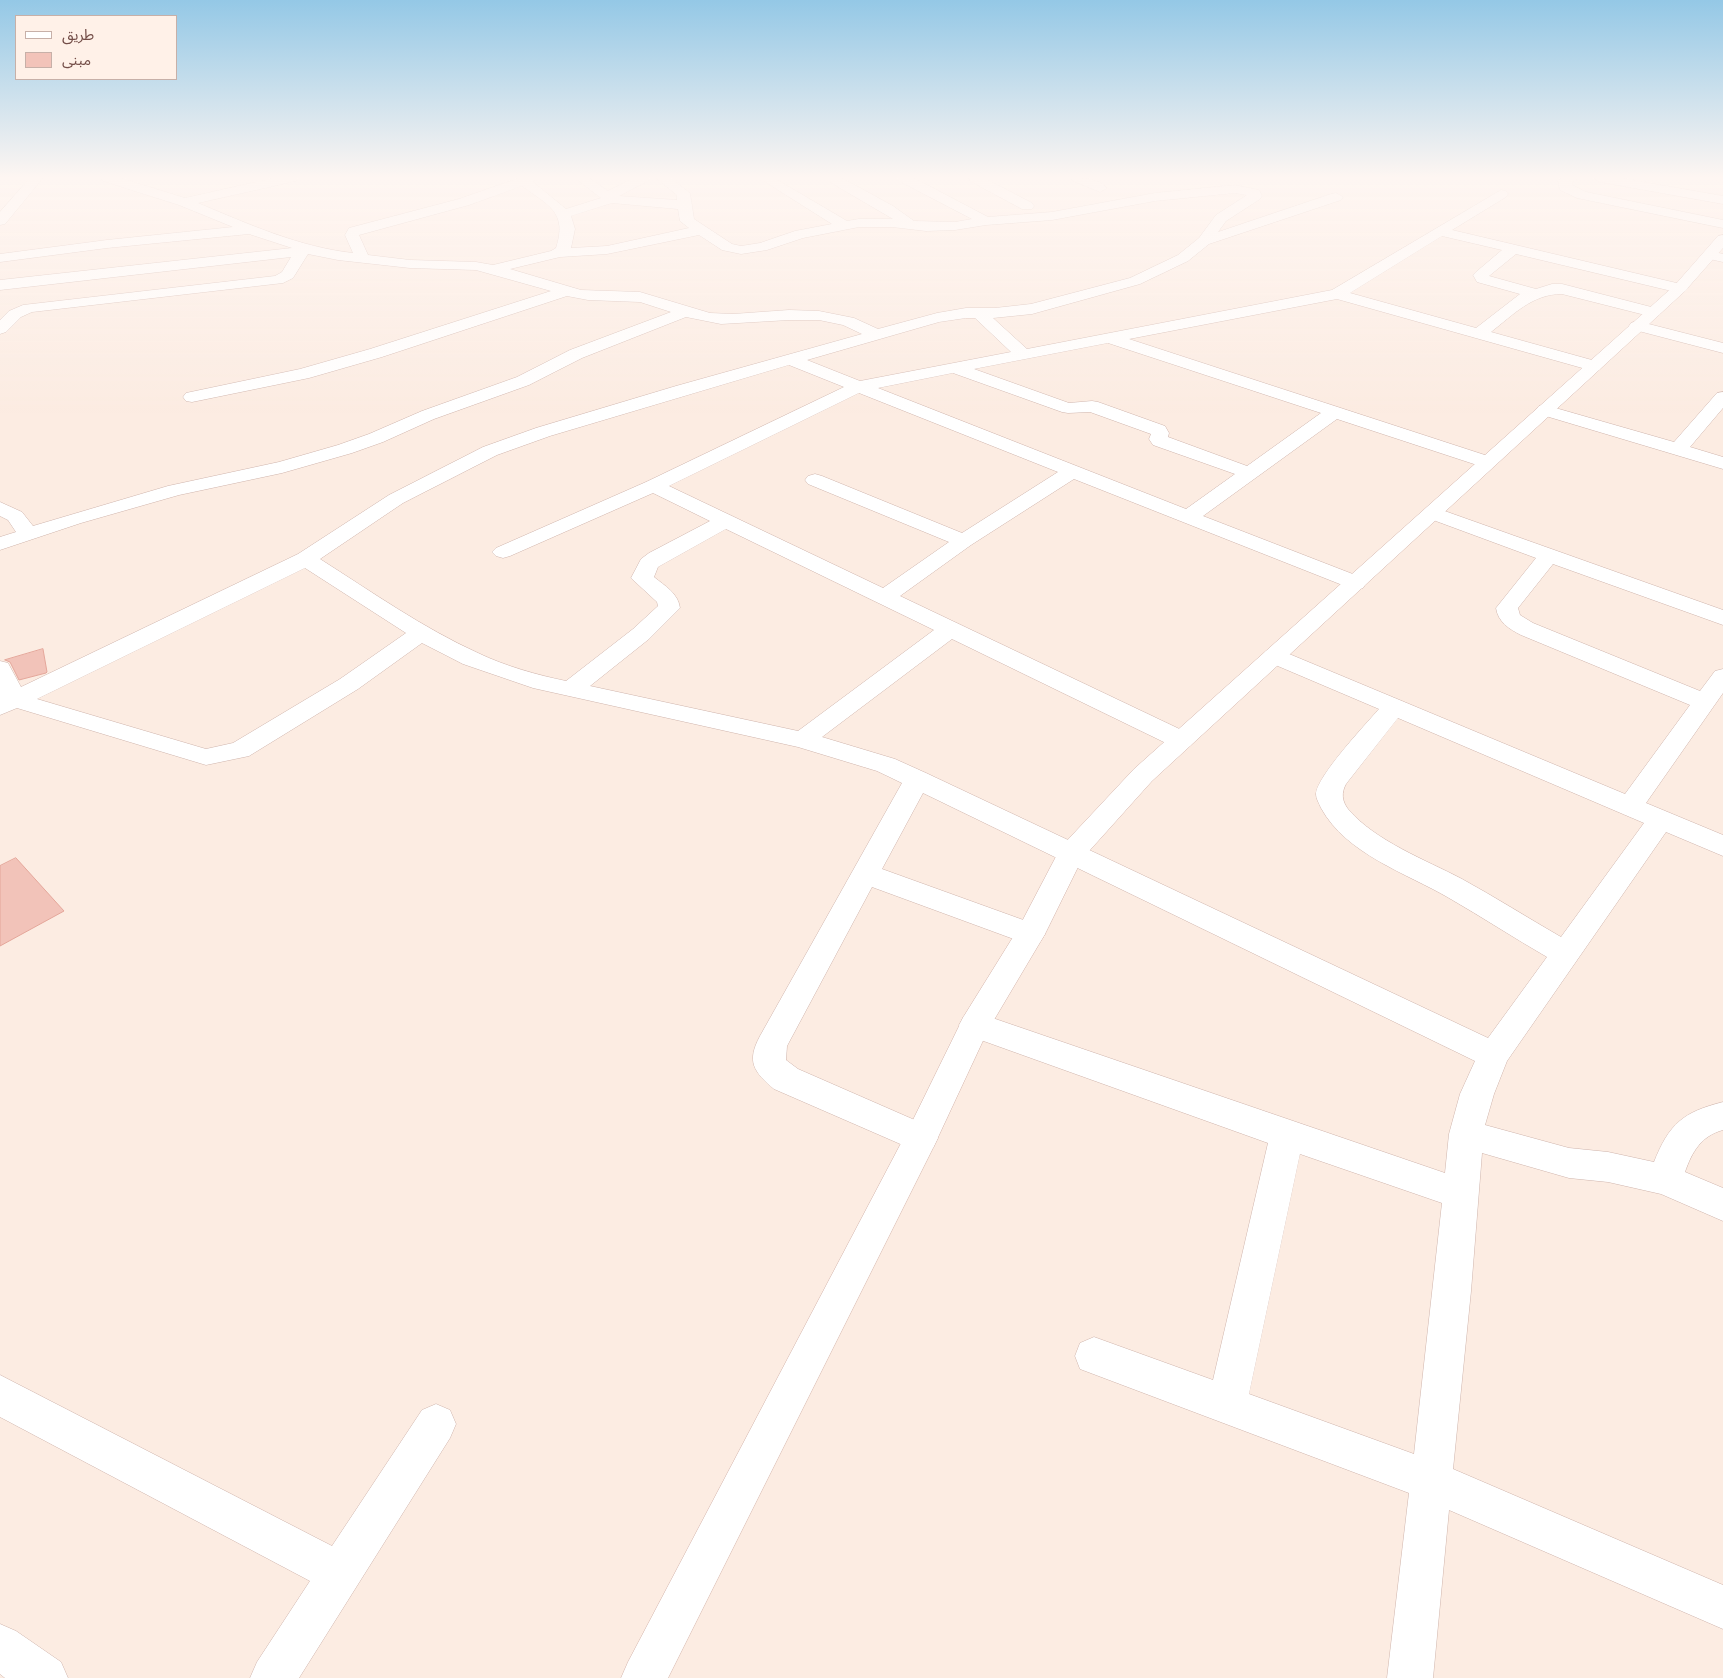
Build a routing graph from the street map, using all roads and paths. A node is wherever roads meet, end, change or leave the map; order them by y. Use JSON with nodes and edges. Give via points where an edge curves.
{"nodes":[{"id":1,"x":256,"y":256,"type":"edge"},
{"id":2,"x":304,"y":256,"type":"edge"},
{"id":3,"x":342,"y":256,"type":"edge"},
{"id":4,"x":546,"y":256,"type":"edge"},
{"id":5,"x":1185,"y":256,"type":"edge"},
{"id":6,"x":1401,"y":256,"type":"edge"},
{"id":7,"x":1504,"y":256,"type":"edge"},
{"id":8,"x":1548,"y":256,"type":"edge"},
{"id":9,"x":1713,"y":256,"type":"edge"},
{"id":10,"x":363,"y":259,"type":"joint"},
{"id":11,"x":493,"y":269,"type":"junction"},
{"id":12,"x":0,"y":285,"type":"edge"},
{"id":13,"x":1680,"y":288,"type":"junction"},
{"id":14,"x":567,"y":291,"type":"junction"},
{"id":15,"x":1531,"y":293,"type":"junction"},
{"id":16,"x":1337,"y":294,"type":"junction"},
{"id":17,"x":687,"y":311,"type":"junction"},
{"id":18,"x":979,"y":314,"type":"junction"},
{"id":19,"x":1645,"y":319,"type":"junction"},
{"id":20,"x":0,"y":329,"type":"edge"},
{"id":21,"x":1479,"y":334,"type":"junction"},
{"id":22,"x":878,"y":336,"type":"junction"},
{"id":23,"x":1111,"y":338,"type":"junction"},
{"id":24,"x":1723,"y":348,"type":"edge"},
{"id":25,"x":1024,"y":355,"type":"junction"},
{"id":26,"x":792,"y":360,"type":"junction"},
{"id":27,"x":1594,"y":366,"type":"junction"},
{"id":28,"x":956,"y":368,"type":"junction"},
{"id":29,"x":859,"y":386,"type":"junction"},
{"id":30,"x":192,"y":397,"type":"dead end"},
{"id":31,"x":1723,"y":397,"type":"edge"},
{"id":32,"x":1545,"y":410,"type":"junction"},
{"id":33,"x":1334,"y":412,"type":"junction"},
{"id":34,"x":1676,"y":450,"type":"junction"},
{"id":35,"x":1487,"y":462,"type":"junction"},
{"id":36,"x":1723,"y":464,"type":"edge"},
{"id":37,"x":1073,"y":471,"type":"junction"},
{"id":38,"x":1249,"y":473,"type":"junction"},
{"id":39,"x":815,"y":480,"type":"dead end"},
{"id":40,"x":653,"y":486,"type":"junction"},
{"id":41,"x":0,"y":508,"type":"edge"},
{"id":42,"x":1432,"y":513,"type":"junction"},
{"id":43,"x":1188,"y":517,"type":"junction"},
{"id":44,"x":725,"y":521,"type":"junction"},
{"id":45,"x":29,"y":534,"type":"junction"},
{"id":46,"x":964,"y":541,"type":"junction"},
{"id":47,"x":0,"y":544,"type":"edge"},
{"id":48,"x":503,"y":552,"type":"dead end"},
{"id":49,"x":1549,"y":555,"type":"junction"},
{"id":50,"x":306,"y":559,"type":"junction"},
{"id":51,"x":1355,"y":583,"type":"junction"},
{"id":52,"x":884,"y":597,"type":"junction"},
{"id":53,"x":1723,"y":618,"type":"edge"},
{"id":54,"x":950,"y":629,"type":"junction"},
{"id":55,"x":421,"y":633,"type":"junction"},
{"id":56,"x":1274,"y":656,"type":"junction"},
{"id":57,"x":0,"y":668,"type":"edge"},
{"id":58,"x":571,"y":690,"type":"junction"},
{"id":59,"x":1716,"y":692,"type":"edge"},
{"id":60,"x":8,"y":704,"type":"edge"},
{"id":61,"x":1394,"y":706,"type":"junction"},
{"id":62,"x":802,"y":740,"type":"junction"},
{"id":63,"x":1181,"y":740,"type":"junction"},
{"id":64,"x":917,"y":779,"type":"junction"},
{"id":65,"x":1630,"y":806,"type":"junction"},
{"id":66,"x":1660,"y":819,"type":"junction"},
{"id":67,"x":1723,"y":846,"type":"edge"},
{"id":68,"x":1071,"y":854,"type":"junction"},
{"id":69,"x":865,"y":874,"type":"junction"},
{"id":70,"x":1030,"y":934,"type":"junction"},
{"id":71,"x":1565,"y":954,"type":"junction"},
{"id":72,"x":975,"y":1025,"type":"junction"},
{"id":73,"x":1494,"y":1055,"type":"junction"},
{"id":74,"x":1723,"y":1116,"type":"edge"},
{"id":75,"x":1466,"y":1134,"type":"junction"},
{"id":76,"x":1287,"y":1135,"type":"junction"},
{"id":77,"x":921,"y":1138,"type":"junction"},
{"id":78,"x":1665,"y":1180,"type":"junction"},
{"id":79,"x":1460,"y":1194,"type":"junction"},
{"id":80,"x":1723,"y":1205,"type":"edge"},
{"id":81,"x":1094,"y":1356,"type":"dead end"},
{"id":82,"x":0,"y":1395,"type":"edge"},
{"id":83,"x":1227,"y":1405,"type":"junction"},
{"id":84,"x":436,"y":1424,"type":"dead end"},
{"id":85,"x":1431,"y":1481,"type":"junction"},
{"id":86,"x":338,"y":1573,"type":"junction"},
{"id":87,"x":1723,"y":1607,"type":"edge"},
{"id":88,"x":0,"y":1647,"type":"edge"},
{"id":89,"x":45,"y":1678,"type":"edge"},
{"id":90,"x":273,"y":1678,"type":"edge"},
{"id":91,"x":644,"y":1678,"type":"edge"},
{"id":92,"x":1410,"y":1678,"type":"edge"}],
"edges":[{"from":1,"to":12,"type":"street"},
{"from":2,"to":20,"type":"street","via":[[288,275],[278,280],[29,308],[15,314]]},
{"from":3,"to":10,"type":"street"},
{"from":4,"to":11,"type":"street"},
{"from":5,"to":18,"type":"street","via":[[1135,281],[1032,309]]},
{"from":6,"to":16,"type":"street"},
{"from":7,"to":15,"type":"street","via":[[1480,277]]},
{"from":8,"to":13,"type":"street"},
{"from":9,"to":13,"type":"street"},
{"from":10,"to":11,"type":"street"},
{"from":11,"to":14,"type":"street"},
{"from":13,"to":19,"type":"street"},
{"from":14,"to":17,"type":"street","via":[[590,296],[635,296]]},
{"from":14,"to":30,"type":"street","via":[[303,374]]},
{"from":15,"to":19,"type":"street","via":[[1562,289]]},
{"from":15,"to":21,"type":"street"},
{"from":16,"to":21,"type":"street"},
{"from":16,"to":23,"type":"street"},
{"from":17,"to":22,"type":"street","via":[[708,318],[827,316],[859,324]]},
{"from":17,"to":45,"type":"street","via":[[576,354],[524,381],[345,449],[282,467],[175,490]]},
{"from":18,"to":22,"type":"street","via":[[949,316]]},
{"from":18,"to":25,"type":"street"},
{"from":19,"to":24,"type":"street"},
{"from":19,"to":27,"type":"street"},
{"from":21,"to":27,"type":"street"},
{"from":22,"to":26,"type":"street"},
{"from":23,"to":25,"type":"street"},
{"from":23,"to":33,"type":"street"},
{"from":25,"to":28,"type":"street"},
{"from":26,"to":29,"type":"street"},
{"from":26,"to":50,"type":"street","via":[[672,393],[490,451],[396,500]]},
{"from":27,"to":32,"type":"street"},
{"from":28,"to":29,"type":"street"},
{"from":28,"to":38,"type":"street","via":[[1046,402],[1068,408],[1092,406],[1159,431],[1160,441]]},
{"from":29,"to":37,"type":"street"},
{"from":29,"to":40,"type":"street"},
{"from":31,"to":34,"type":"street"},
{"from":32,"to":34,"type":"street"},
{"from":32,"to":35,"type":"street"},
{"from":33,"to":35,"type":"street"},
{"from":33,"to":38,"type":"street"},
{"from":34,"to":36,"type":"street"},
{"from":35,"to":42,"type":"street"},
{"from":37,"to":43,"type":"street"},
{"from":37,"to":46,"type":"street"},
{"from":38,"to":43,"type":"street"},
{"from":39,"to":46,"type":"street"},
{"from":40,"to":44,"type":"street"},
{"from":40,"to":48,"type":"street"},
{"from":41,"to":45,"type":"street","via":[[14,516]]},
{"from":42,"to":49,"type":"street"},
{"from":42,"to":51,"type":"street"},
{"from":43,"to":51,"type":"street"},
{"from":44,"to":52,"type":"street"},
{"from":44,"to":58,"type":"street","via":[[649,564],[642,578],[668,600],[669,608]]},
{"from":45,"to":47,"type":"street"},
{"from":46,"to":52,"type":"street"},
{"from":49,"to":53,"type":"street"},
{"from":49,"to":59,"type":"street","via":[[1507,608],[1512,620],[1529,630]]},
{"from":50,"to":55,"type":"street"},
{"from":50,"to":60,"type":"street"},
{"from":51,"to":56,"type":"street"},
{"from":52,"to":54,"type":"street"},
{"from":54,"to":62,"type":"street"},
{"from":54,"to":63,"type":"street"},
{"from":55,"to":58,"type":"street","via":[[471,659]]},
{"from":55,"to":60,"type":"street","via":[[349,684],[240,750],[206,757]]},
{"from":56,"to":61,"type":"street"},
{"from":56,"to":63,"type":"street"},
{"from":57,"to":60,"type":"street"},
{"from":58,"to":62,"type":"street"},
{"from":59,"to":65,"type":"street"},
{"from":61,"to":65,"type":"street"},
{"from":61,"to":71,"type":"street","via":[[1331,786],[1330,800],[1339,815],[1377,846]]},
{"from":62,"to":64,"type":"street","via":[[886,765]]},
{"from":63,"to":68,"type":"street","via":[[1143,775]]},
{"from":64,"to":68,"type":"street"},
{"from":64,"to":69,"type":"street"},
{"from":65,"to":66,"type":"street"},
{"from":66,"to":67,"type":"street"},
{"from":66,"to":71,"type":"street"},
{"from":68,"to":70,"type":"street"},
{"from":68,"to":73,"type":"street"},
{"from":69,"to":70,"type":"street"},
{"from":69,"to":77,"type":"street","via":[[771,1045],[770,1066],[786,1079]]},
{"from":70,"to":72,"type":"street"},
{"from":71,"to":73,"type":"street"},
{"from":72,"to":76,"type":"street"},
{"from":72,"to":77,"type":"street"},
{"from":73,"to":75,"type":"street","via":[[1477,1094]]},
{"from":74,"to":78,"type":"street","via":[[1707,1119],[1690,1130],[1675,1150]]},
{"from":75,"to":78,"type":"street","via":[[1570,1163],[1608,1167]]},
{"from":75,"to":79,"type":"street"},
{"from":76,"to":79,"type":"street"},
{"from":76,"to":83,"type":"street"},
{"from":77,"to":91,"type":"street"},
{"from":78,"to":80,"type":"street"},
{"from":79,"to":85,"type":"street"},
{"from":81,"to":83,"type":"street"},
{"from":82,"to":86,"type":"street"},
{"from":83,"to":85,"type":"street"},
{"from":84,"to":86,"type":"street"},
{"from":85,"to":87,"type":"street"},
{"from":85,"to":92,"type":"street"},
{"from":86,"to":90,"type":"street"},
{"from":88,"to":89,"type":"street"}]}
